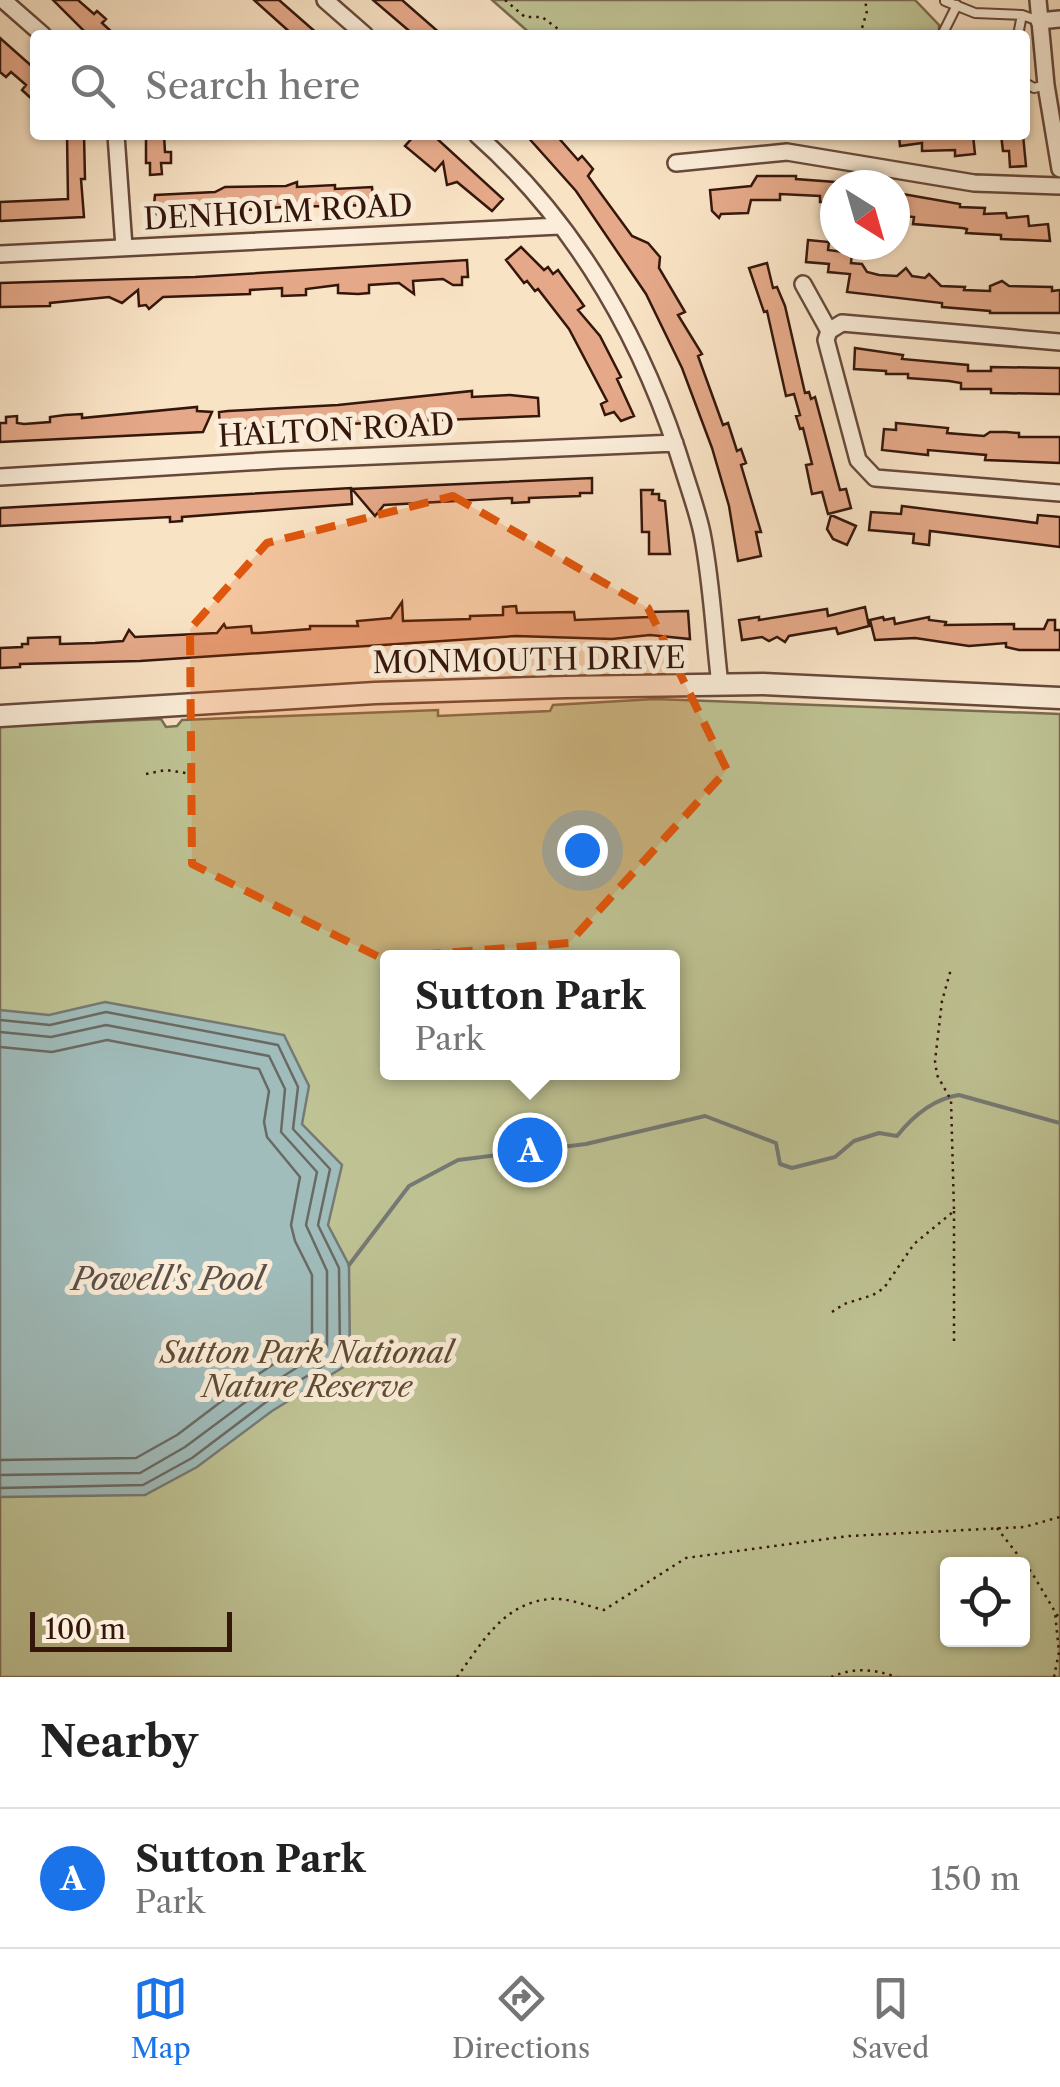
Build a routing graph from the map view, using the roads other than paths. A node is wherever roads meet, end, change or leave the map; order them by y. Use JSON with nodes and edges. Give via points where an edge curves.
{"nodes":[{"id":1,"x":2,"y":0,"type":"edge"},
{"id":2,"x":325,"y":0,"type":"edge"},
{"id":3,"x":1038,"y":0,"type":"edge"},
{"id":4,"x":945,"y":1,"type":"edge"},
{"id":5,"x":957,"y":5,"type":"junction"},
{"id":6,"x":1030,"y":18,"type":"junction"},
{"id":7,"x":1060,"y":19,"type":"edge"},
{"id":8,"x":37,"y":30,"type":"edge"},
{"id":9,"x":359,"y":30,"type":"edge"},
{"id":10,"x":944,"y":30,"type":"edge"},
{"id":11,"x":1022,"y":30,"type":"edge"},
{"id":12,"x":1046,"y":85,"type":"junction"},
{"id":13,"x":1030,"y":86,"type":"edge"},
{"id":14,"x":116,"y":140,"type":"edge"},
{"id":15,"x":482,"y":140,"type":"edge"},
{"id":16,"x":676,"y":163,"type":"dead end"},
{"id":17,"x":1060,"y":169,"type":"edge"},
{"id":18,"x":1060,"y":186,"type":"edge"},
{"id":19,"x":559,"y":226,"type":"junction"},
{"id":20,"x":124,"y":247,"type":"junction"},
{"id":21,"x":0,"y":254,"type":"edge"},
{"id":22,"x":802,"y":284,"type":"dead end"},
{"id":23,"x":829,"y":331,"type":"junction"},
{"id":24,"x":1060,"y":342,"type":"edge"},
{"id":25,"x":675,"y":443,"type":"junction"},
{"id":26,"x":0,"y":477,"type":"edge"},
{"id":27,"x":1060,"y":494,"type":"edge"},
{"id":28,"x":720,"y":685,"type":"junction"},
{"id":29,"x":1060,"y":698,"type":"edge"},
{"id":30,"x":0,"y":716,"type":"edge"}],
"edges":[{"from":1,"to":8,"type":"street"},
{"from":2,"to":9,"type":"street"},
{"from":3,"to":6,"type":"street"},
{"from":4,"to":5,"type":"lane"},
{"from":5,"to":6,"type":"lane"},
{"from":5,"to":10,"type":"lane"},
{"from":6,"to":7,"type":"street"},
{"from":6,"to":11,"type":"lane"},
{"from":6,"to":12,"type":"street"},
{"from":12,"to":13,"type":"lane"},
{"from":12,"to":17,"type":"street"},
{"from":14,"to":20,"type":"street"},
{"from":15,"to":19,"type":"street"},
{"from":16,"to":18,"type":"street","via":[[696,168],[787,152],[974,183]]},
{"from":19,"to":20,"type":"street","name":"DENHOLM ROAD"},
{"from":19,"to":25,"type":"street","via":[[616,310]]},
{"from":20,"to":21,"type":"street","name":"DENHOLM ROAD"},
{"from":22,"to":23,"type":"street"},
{"from":23,"to":24,"type":"street","via":[[842,323]]},
{"from":23,"to":27,"type":"street","via":[[827,349],[858,460],[875,478]]},
{"from":25,"to":26,"type":"street","name":"HALTON ROAD"},
{"from":25,"to":28,"type":"street","via":[[702,532]]},
{"from":28,"to":29,"type":"street","name":"MONMOUTH DRIVE"},
{"from":28,"to":30,"type":"street","name":"MONMOUTH DRIVE","via":[[375,693]]}]}
